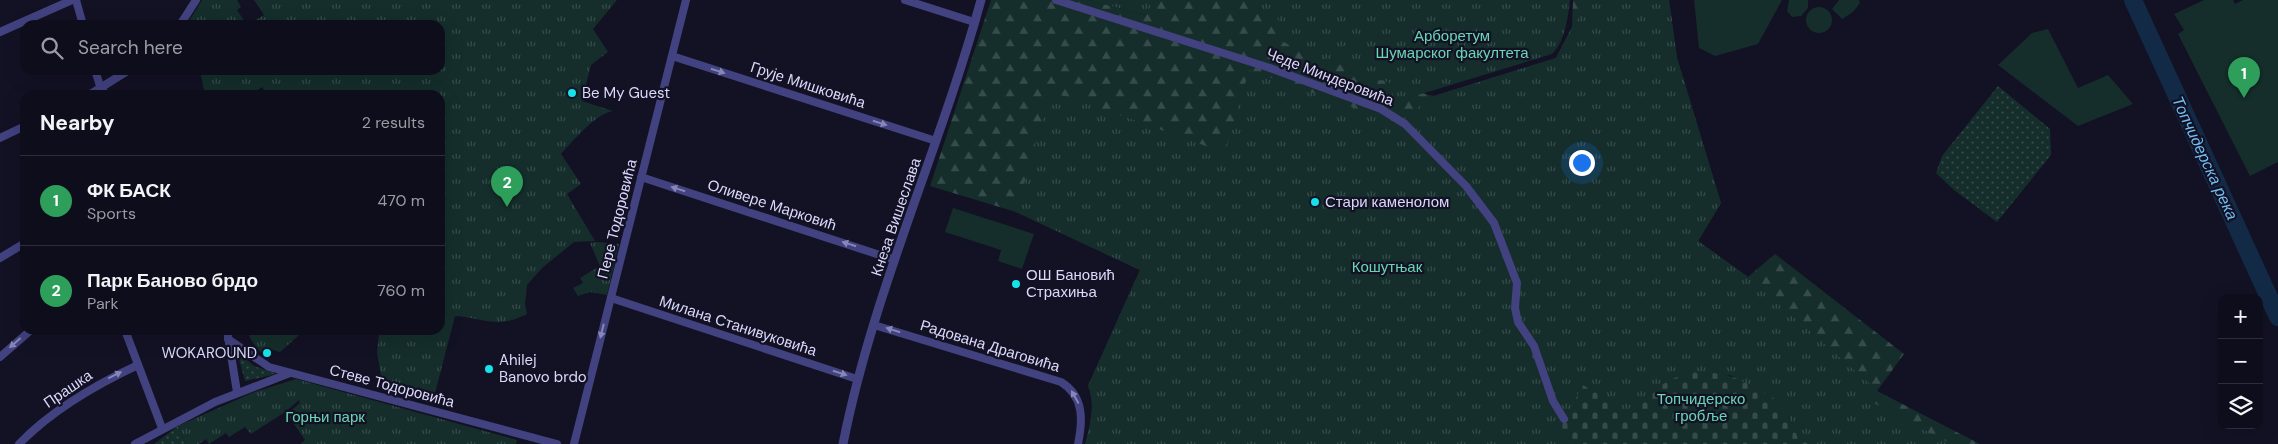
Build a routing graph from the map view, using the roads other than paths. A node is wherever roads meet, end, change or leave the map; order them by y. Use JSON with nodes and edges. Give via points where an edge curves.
{"nodes":[{"id":1,"x":72,"y":0,"type":"edge"},
{"id":2,"x":76,"y":0,"type":"edge"},
{"id":3,"x":196,"y":0,"type":"edge"},
{"id":4,"x":686,"y":0,"type":"edge"},
{"id":5,"x":905,"y":0,"type":"edge"},
{"id":6,"x":981,"y":0,"type":"edge"},
{"id":7,"x":1056,"y":0,"type":"edge"},
{"id":8,"x":27,"y":20,"type":"edge"},
{"id":9,"x":82,"y":20,"type":"edge"},
{"id":10,"x":183,"y":20,"type":"edge"},
{"id":11,"x":974,"y":22,"type":"junction"},
{"id":12,"x":20,"y":23,"type":"edge"},
{"id":13,"x":0,"y":32,"type":"edge"},
{"id":14,"x":672,"y":56,"type":"junction"},
{"id":15,"x":97,"y":75,"type":"edge"},
{"id":16,"x":124,"y":75,"type":"edge"},
{"id":17,"x":103,"y":90,"type":"edge"},
{"id":18,"x":106,"y":90,"type":"edge"},
{"id":19,"x":20,"y":128,"type":"edge"},
{"id":20,"x":0,"y":138,"type":"edge"},
{"id":21,"x":936,"y":141,"type":"junction"},
{"id":22,"x":641,"y":177,"type":"junction"},
{"id":23,"x":20,"y":246,"type":"edge"},
{"id":24,"x":0,"y":258,"type":"edge"},
{"id":25,"x":895,"y":260,"type":"junction"},
{"id":26,"x":611,"y":298,"type":"junction"},
{"id":27,"x":874,"y":325,"type":"junction"},
{"id":28,"x":24,"y":335,"type":"edge"},
{"id":29,"x":126,"y":335,"type":"edge"},
{"id":30,"x":228,"y":335,"type":"edge"},
{"id":31,"x":228,"y":339,"type":"junction"},
{"id":32,"x":0,"y":357,"type":"edge"},
{"id":33,"x":138,"y":365,"type":"junction"},
{"id":34,"x":290,"y":373,"type":"junction"},
{"id":35,"x":857,"y":379,"type":"junction"},
{"id":36,"x":237,"y":392,"type":"junction"},
{"id":37,"x":1564,"y":419,"type":"dead end"},
{"id":38,"x":162,"y":428,"type":"junction"},
{"id":39,"x":19,"y":444,"type":"edge"},
{"id":40,"x":135,"y":444,"type":"edge"},
{"id":41,"x":557,"y":444,"type":"edge"},
{"id":42,"x":574,"y":444,"type":"edge"},
{"id":43,"x":843,"y":444,"type":"edge"},
{"id":44,"x":1078,"y":444,"type":"edge"}],
"edges":[{"from":1,"to":8,"type":"street"},
{"from":2,"to":9,"type":"street"},
{"from":3,"to":10,"type":"street"},
{"from":4,"to":14,"type":"street","name":"Пере Тодоровића"},
{"from":5,"to":11,"type":"street"},
{"from":6,"to":11,"type":"street","name":"Кнеза Вишеслава"},
{"from":7,"to":37,"type":"street","name":"Чеде Миндеровића","via":[[1279,71],[1381,108],[1405,124],[1466,186],[1494,223],[1517,282],[1515,308],[1518,322],[1534,346],[1553,401]]},
{"from":11,"to":21,"type":"street","name":"Кнеза Вишеслава"},
{"from":12,"to":13,"type":"street"},
{"from":14,"to":21,"type":"street","name":"Грује Мишковића","one_way":true},
{"from":14,"to":22,"type":"street","name":"Пере Тодоровића"},
{"from":15,"to":17,"type":"street"},
{"from":16,"to":18,"type":"street"},
{"from":19,"to":20,"type":"street"},
{"from":21,"to":25,"type":"street","name":"Кнеза Вишеслава"},
{"from":25,"to":22,"type":"street","name":"Оливере Марковић","one_way":true},
{"from":22,"to":26,"type":"street","name":"Пере Тодоровића"},
{"from":23,"to":24,"type":"street"},
{"from":25,"to":27,"type":"street","name":"Кнеза Вишеслава"},
{"from":26,"to":35,"type":"street","name":"Милана Станивуковића","one_way":true},
{"from":26,"to":42,"type":"street","name":"Пере Тодоровића","one_way":true},
{"from":27,"to":35,"type":"street","name":"Кнеза Вишеслава"},
{"from":44,"to":27,"type":"street","name":"Радована Драговића","one_way":true,"via":[[1082,420],[1080,406],[1073,391],[1061,382]]},
{"from":28,"to":32,"type":"street","one_way":true},
{"from":29,"to":33,"type":"street"},
{"from":30,"to":31,"type":"street"},
{"from":31,"to":34,"type":"street","name":"Стеве Тодоровића","via":[[269,367]]},
{"from":31,"to":36,"type":"street"},
{"from":33,"to":38,"type":"street"},
{"from":39,"to":33,"type":"street","name":"Прашка","one_way":true,"via":[[63,407],[109,378]]},
{"from":34,"to":36,"type":"street"},
{"from":34,"to":41,"type":"street","name":"Стеве Тодоровића"},
{"from":35,"to":43,"type":"street","name":"Кнеза Вишеслава"},
{"from":36,"to":38,"type":"street"},
{"from":38,"to":40,"type":"street"}]}
